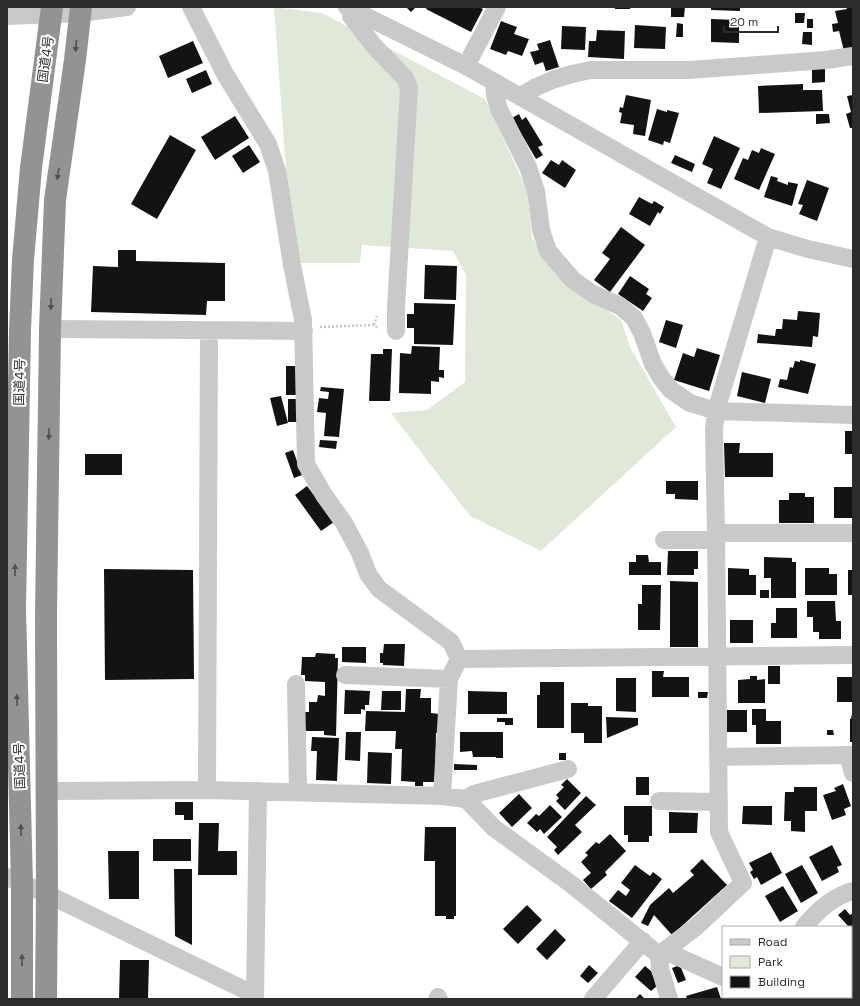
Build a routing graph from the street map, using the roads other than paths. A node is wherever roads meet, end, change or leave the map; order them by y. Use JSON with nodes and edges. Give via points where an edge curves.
{"nodes":[{"id":1,"x":127,"y":7,"type":"edge"},
{"id":2,"x":191,"y":7,"type":"edge"},
{"id":3,"x":350,"y":7,"type":"edge"},
{"id":4,"x":497,"y":7,"type":"edge"},
{"id":5,"x":80,"y":10,"type":"edge"},
{"id":6,"x":52,"y":11,"type":"edge"},
{"id":7,"x":7,"y":16,"type":"edge"},
{"id":8,"x":853,"y":56,"type":"edge"},
{"id":9,"x":466,"y":66,"type":"junction"},
{"id":10,"x":494,"y":82,"type":"junction"},
{"id":11,"x":520,"y":97,"type":"junction"},
{"id":12,"x":768,"y":237,"type":"junction"},
{"id":13,"x":853,"y":259,"type":"edge"},
{"id":14,"x":50,"y":329,"type":"junction"},
{"id":15,"x":304,"y":329,"type":"junction"},
{"id":16,"x":209,"y":331,"type":"junction"},
{"id":17,"x":396,"y":332,"type":"road end"},
{"id":18,"x":716,"y":411,"type":"junction"},
{"id":19,"x":853,"y":415,"type":"edge"},
{"id":20,"x":853,"y":533,"type":"edge"},
{"id":21,"x":716,"y":537,"type":"junction"},
{"id":22,"x":664,"y":540,"type":"dead end"},
{"id":23,"x":853,"y":655,"type":"edge"},
{"id":24,"x":717,"y":657,"type":"junction"},
{"id":25,"x":459,"y":659,"type":"junction"},
{"id":26,"x":345,"y":674,"type":"dead end"},
{"id":27,"x":449,"y":679,"type":"junction"},
{"id":28,"x":296,"y":684,"type":"dead end"},
{"id":29,"x":850,"y":755,"type":"edge"},
{"id":30,"x":718,"y":757,"type":"junction"},
{"id":31,"x":568,"y":769,"type":"dead end"},
{"id":32,"x":853,"y":773,"type":"edge"},
{"id":33,"x":207,"y":790,"type":"junction"},
{"id":34,"x":258,"y":790,"type":"junction"},
{"id":35,"x":46,"y":791,"type":"junction"},
{"id":36,"x":298,"y":792,"type":"junction"},
{"id":37,"x":442,"y":796,"type":"junction"},
{"id":38,"x":466,"y":799,"type":"junction"},
{"id":39,"x":659,"y":802,"type":"dead end"},
{"id":40,"x":719,"y":802,"type":"junction"},
{"id":41,"x":15,"y":881,"type":"edge"},
{"id":42,"x":853,"y":891,"type":"edge"},
{"id":43,"x":47,"y":894,"type":"junction"},
{"id":44,"x":805,"y":926,"type":"edge"},
{"id":45,"x":643,"y":941,"type":"junction"},
{"id":46,"x":662,"y":953,"type":"junction"},
{"id":47,"x":722,"y":977,"type":"edge"},
{"id":48,"x":255,"y":997,"type":"edge"},
{"id":49,"x":22,"y":999,"type":"edge"},
{"id":50,"x":46,"y":999,"type":"edge"},
{"id":51,"x":593,"y":999,"type":"edge"},
{"id":52,"x":669,"y":999,"type":"edge"}],
"edges":[{"from":1,"to":5,"type":"street"},
{"from":2,"to":15,"type":"street","via":[[225,74],[274,158]]},
{"from":3,"to":9,"type":"street"},
{"from":3,"to":17,"type":"street","via":[[351,16],[374,46],[405,78],[409,88]]},
{"from":4,"to":9,"type":"street"},
{"from":5,"to":6,"type":"street"},
{"from":5,"to":14,"type":"highway","name":"国道4号","one_way":true,"via":[[55,200]]},
{"from":6,"to":7,"type":"street"},
{"from":41,"to":6,"type":"highway","name":"国道4号","one_way":true,"via":[[15,608],[20,330],[31,168]]},
{"from":8,"to":11,"type":"street","via":[[689,70],[591,70],[555,79]]},
{"from":9,"to":10,"type":"street"},
{"from":10,"to":11,"type":"street"},
{"from":10,"to":18,"type":"street","via":[[500,109],[528,167],[536,191],[541,230],[548,251],[573,280],[592,294],[620,306],[634,318],[653,364],[671,390],[690,403]]},
{"from":11,"to":12,"type":"street"},
{"from":12,"to":13,"type":"street"},
{"from":12,"to":18,"type":"street"},
{"from":14,"to":16,"type":"street"},
{"from":14,"to":35,"type":"highway","name":"国道4号","one_way":true},
{"from":15,"to":16,"type":"street"},
{"from":15,"to":25,"type":"street","via":[[306,464],[344,523],[368,574],[380,589],[451,642]]},
{"from":16,"to":33,"type":"street"},
{"from":18,"to":19,"type":"street"},
{"from":18,"to":21,"type":"street"},
{"from":20,"to":21,"type":"street"},
{"from":21,"to":22,"type":"street"},
{"from":21,"to":24,"type":"street"},
{"from":23,"to":24,"type":"street"},
{"from":24,"to":25,"type":"street"},
{"from":24,"to":30,"type":"street"},
{"from":25,"to":27,"type":"street"},
{"from":26,"to":27,"type":"street"},
{"from":27,"to":37,"type":"street"},
{"from":28,"to":36,"type":"street"},
{"from":29,"to":30,"type":"street"},
{"from":29,"to":32,"type":"street"},
{"from":30,"to":40,"type":"street"},
{"from":31,"to":38,"type":"street","via":[[474,794]]},
{"from":33,"to":34,"type":"street"},
{"from":33,"to":35,"type":"street"},
{"from":34,"to":36,"type":"street"},
{"from":34,"to":48,"type":"street"},
{"from":35,"to":43,"type":"highway","name":"国道4号"},
{"from":36,"to":37,"type":"street"},
{"from":37,"to":38,"type":"street"},
{"from":38,"to":45,"type":"street","via":[[494,828]]},
{"from":39,"to":40,"type":"street"},
{"from":40,"to":46,"type":"street","via":[[719,832],[743,883],[697,926]]},
{"from":41,"to":43,"type":"street"},
{"from":49,"to":41,"type":"highway","name":"国道4号","one_way":true},
{"from":42,"to":44,"type":"street","via":[[822,907]]},
{"from":43,"to":48,"type":"street"},
{"from":43,"to":50,"type":"highway","name":"国道4号"},
{"from":45,"to":46,"type":"street"},
{"from":45,"to":51,"type":"street"},
{"from":46,"to":47,"type":"street"},
{"from":46,"to":52,"type":"street","via":[[660,968]]}]}
